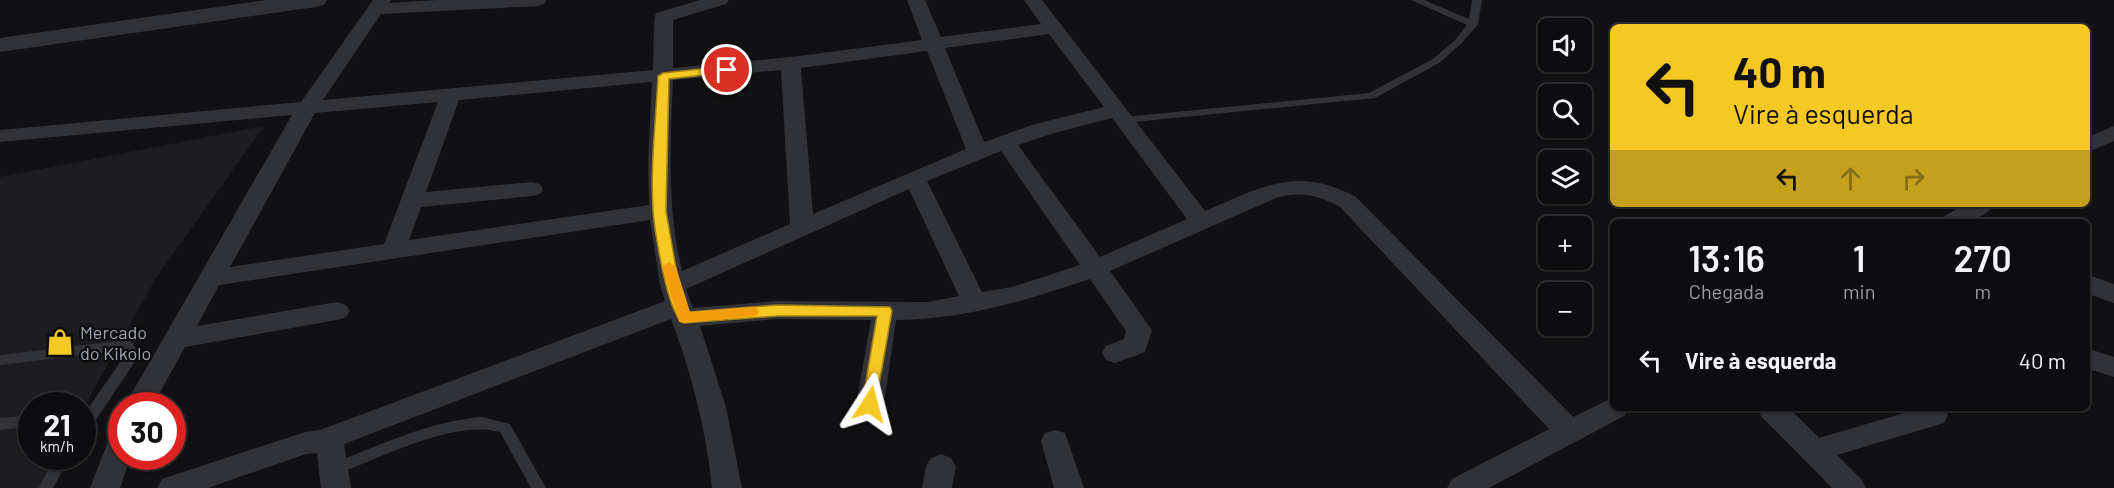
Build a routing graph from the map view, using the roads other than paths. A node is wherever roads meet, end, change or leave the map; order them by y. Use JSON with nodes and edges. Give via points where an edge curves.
{"nodes":[{"id":1,"x":316,"y":0,"type":"edge"},
{"id":2,"x":538,"y":0,"type":"edge"},
{"id":3,"x":720,"y":0,"type":"edge"},
{"id":4,"x":916,"y":0,"type":"edge"},
{"id":5,"x":1033,"y":0,"type":"edge"},
{"id":6,"x":1416,"y":0,"type":"edge"},
{"id":7,"x":1477,"y":0,"type":"edge"},
{"id":8,"x":378,"y":4,"type":"edge"},
{"id":9,"x":660,"y":9,"type":"edge"},
{"id":10,"x":1473,"y":24,"type":"junction"},
{"id":11,"x":1054,"y":28,"type":"junction"},
{"id":12,"x":0,"y":45,"type":"edge"},
{"id":13,"x":935,"y":45,"type":"junction"},
{"id":14,"x":791,"y":63,"type":"junction"},
{"id":15,"x":663,"y":76,"type":"junction"},
{"id":16,"x":450,"y":96,"type":"junction"},
{"id":17,"x":307,"y":108,"type":"junction"},
{"id":18,"x":1121,"y":115,"type":"junction"},
{"id":19,"x":2114,"y":132,"type":"edge"},
{"id":20,"x":0,"y":136,"type":"edge"},
{"id":21,"x":1006,"y":143,"type":"junction"},
{"id":22,"x":2090,"y":145,"type":"edge"},
{"id":23,"x":978,"y":153,"type":"junction"},
{"id":24,"x":915,"y":178,"type":"junction"},
{"id":25,"x":532,"y":189,"type":"dead end"},
{"id":26,"x":411,"y":201,"type":"junction"},
{"id":27,"x":1978,"y":207,"type":"edge"},
{"id":28,"x":659,"y":211,"type":"junction"},
{"id":29,"x":1956,"y":219,"type":"edge"},
{"id":30,"x":1202,"y":224,"type":"junction"},
{"id":31,"x":802,"y":228,"type":"junction"},
{"id":32,"x":394,"y":249,"type":"junction"},
{"id":33,"x":1096,"y":268,"type":"junction"},
{"id":34,"x":210,"y":278,"type":"junction"},
{"id":35,"x":2090,"y":284,"type":"edge"},
{"id":36,"x":2114,"y":294,"type":"edge"},
{"id":37,"x":679,"y":303,"type":"junction"},
{"id":38,"x":975,"y":303,"type":"junction"},
{"id":39,"x":337,"y":311,"type":"dead end"},
{"id":40,"x":885,"y":311,"type":"junction"},
{"id":41,"x":176,"y":339,"type":"junction"},
{"id":42,"x":1115,"y":353,"type":"dead end"},
{"id":43,"x":2090,"y":359,"type":"edge"},
{"id":44,"x":0,"y":360,"type":"edge"},
{"id":45,"x":2114,"y":367,"type":"edge"},
{"id":46,"x":146,"y":392,"type":"edge"},
{"id":47,"x":96,"y":403,"type":"edge"},
{"id":48,"x":870,"y":404,"type":"dead end"},
{"id":49,"x":1610,"y":410,"type":"edge"},
{"id":50,"x":1774,"y":411,"type":"edge"},
{"id":51,"x":1934,"y":415,"type":"dead end"},
{"id":52,"x":18,"y":422,"type":"edge"},
{"id":53,"x":0,"y":424,"type":"edge"},
{"id":54,"x":1569,"y":431,"type":"junction"},
{"id":55,"x":322,"y":441,"type":"junction"},
{"id":56,"x":1055,"y":441,"type":"dead end"},
{"id":57,"x":1814,"y":452,"type":"junction"},
{"id":58,"x":56,"y":470,"type":"edge"},
{"id":59,"x":111,"y":470,"type":"edge"},
{"id":60,"x":335,"y":479,"type":"edge"},
{"id":61,"x":1481,"y":484,"type":"edge"},
{"id":62,"x":45,"y":488,"type":"edge"},
{"id":63,"x":105,"y":488,"type":"edge"},
{"id":64,"x":172,"y":488,"type":"edge"},
{"id":65,"x":539,"y":488,"type":"edge"},
{"id":66,"x":727,"y":488,"type":"edge"},
{"id":67,"x":1069,"y":488,"type":"edge"},
{"id":68,"x":1851,"y":488,"type":"edge"}],
"edges":[{"from":1,"to":12,"type":"street"},
{"from":2,"to":8,"type":"street"},
{"from":3,"to":9,"type":"street"},
{"from":4,"to":13,"type":"street"},
{"from":5,"to":11,"type":"street"},
{"from":6,"to":10,"type":"lane"},
{"from":7,"to":10,"type":"lane"},
{"from":8,"to":17,"type":"street"},
{"from":9,"to":15,"type":"street","via":[[665,39]]},
{"from":10,"to":18,"type":"lane","via":[[1436,61],[1371,96]]},
{"from":11,"to":13,"type":"street"},
{"from":11,"to":18,"type":"street"},
{"from":13,"to":14,"type":"street"},
{"from":13,"to":23,"type":"street"},
{"from":14,"to":15,"type":"street"},
{"from":14,"to":31,"type":"street"},
{"from":15,"to":16,"type":"street"},
{"from":15,"to":28,"type":"street"},
{"from":16,"to":17,"type":"street"},
{"from":16,"to":26,"type":"street"},
{"from":17,"to":20,"type":"street"},
{"from":17,"to":34,"type":"street"},
{"from":18,"to":21,"type":"street","via":[[1043,129]]},
{"from":18,"to":30,"type":"street"},
{"from":19,"to":22,"type":"street"},
{"from":21,"to":23,"type":"street"},
{"from":21,"to":33,"type":"street"},
{"from":23,"to":24,"type":"street"},
{"from":24,"to":31,"type":"street"},
{"from":24,"to":38,"type":"street"},
{"from":25,"to":26,"type":"street"},
{"from":26,"to":32,"type":"street"},
{"from":27,"to":29,"type":"street"},
{"from":28,"to":32,"type":"street"},
{"from":28,"to":37,"type":"street"},
{"from":30,"to":33,"type":"street"},
{"from":30,"to":54,"type":"street","via":[[1289,186],[1328,190],[1348,202]]},
{"from":31,"to":37,"type":"street","via":[[751,253]]},
{"from":32,"to":34,"type":"street"},
{"from":33,"to":38,"type":"street","via":[[1014,295]]},
{"from":33,"to":42,"type":"street","via":[[1139,330],[1136,345]]},
{"from":34,"to":41,"type":"street"},
{"from":35,"to":36,"type":"street"},
{"from":37,"to":40,"type":"street","via":[[777,310]]},
{"from":37,"to":55,"type":"street"},
{"from":37,"to":66,"type":"street","via":[[717,421]]},
{"from":38,"to":40,"type":"street","via":[[928,311]]},
{"from":39,"to":41,"type":"street"},
{"from":40,"to":48,"type":"street"},
{"from":41,"to":46,"type":"street"},
{"from":43,"to":45,"type":"street"},
{"from":44,"to":47,"type":"lane","via":[[127,345],[131,353],[127,363]]},
{"from":49,"to":54,"type":"street"},
{"from":50,"to":57,"type":"street"},
{"from":51,"to":57,"type":"street"},
{"from":52,"to":53,"type":"lane"},
{"from":54,"to":61,"type":"street"},
{"from":55,"to":60,"type":"street","via":[[332,449]]},
{"from":55,"to":64,"type":"street","via":[[305,443]]},
{"from":56,"to":67,"type":"street"},
{"from":57,"to":68,"type":"street"},
{"from":58,"to":62,"type":"lane"},
{"from":59,"to":63,"type":"street"},
{"from":60,"to":65,"type":"lane","via":[[437,432],[482,423],[505,428]]}]}
